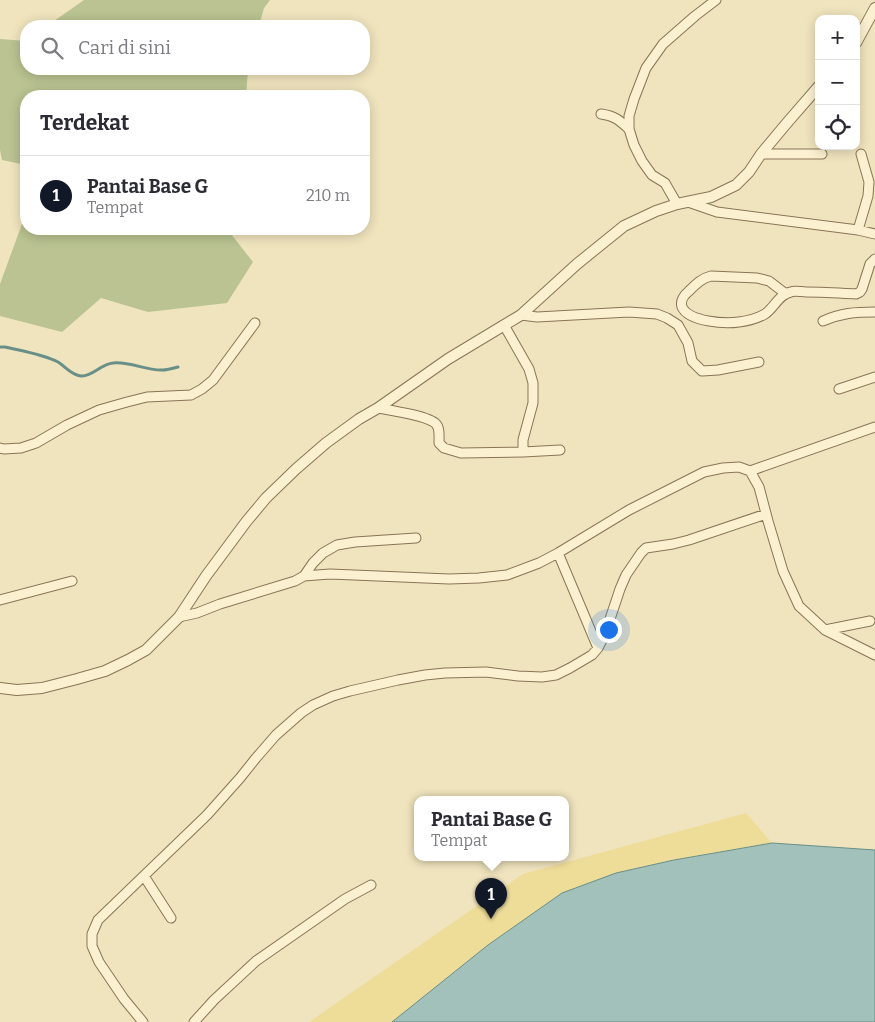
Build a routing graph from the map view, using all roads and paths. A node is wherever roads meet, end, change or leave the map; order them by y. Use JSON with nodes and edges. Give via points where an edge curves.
{"nodes":[{"id":1,"x":716,"y":0,"type":"edge"},
{"id":2,"x":875,"y":8,"type":"edge"},
{"id":3,"x":860,"y":36,"type":"edge"},
{"id":4,"x":815,"y":91,"type":"edge"},
{"id":5,"x":601,"y":114,"type":"dead end"},
{"id":6,"x":629,"y":129,"type":"junction"},
{"id":7,"x":762,"y":154,"type":"junction"},
{"id":8,"x":822,"y":154,"type":"dead end"},
{"id":9,"x":861,"y":154,"type":"dead end"},
{"id":10,"x":688,"y":202,"type":"junction"},
{"id":11,"x":677,"y":204,"type":"junction"},
{"id":12,"x":858,"y":230,"type":"junction"},
{"id":13,"x":875,"y":234,"type":"edge"},
{"id":14,"x":875,"y":259,"type":"edge"},
{"id":15,"x":786,"y":294,"type":"junction"},
{"id":16,"x":875,"y":312,"type":"edge"},
{"id":17,"x":521,"y":316,"type":"junction"},
{"id":18,"x":823,"y":321,"type":"dead end"},
{"id":19,"x":254,"y":323,"type":"dead end"},
{"id":20,"x":504,"y":325,"type":"junction"},
{"id":21,"x":759,"y":362,"type":"dead end"},
{"id":22,"x":875,"y":377,"type":"edge"},
{"id":23,"x":840,"y":389,"type":"dead end"},
{"id":24,"x":378,"y":408,"type":"junction"},
{"id":25,"x":875,"y":428,"type":"edge"},
{"id":26,"x":0,"y":448,"type":"edge"},
{"id":27,"x":560,"y":450,"type":"dead end"},
{"id":28,"x":523,"y":452,"type":"junction"},
{"id":29,"x":750,"y":471,"type":"junction"},
{"id":30,"x":766,"y":514,"type":"junction"},
{"id":31,"x":416,"y":538,"type":"dead end"},
{"id":32,"x":558,"y":553,"type":"junction"},
{"id":33,"x":304,"y":576,"type":"junction"},
{"id":34,"x":72,"y":581,"type":"dead end"},
{"id":35,"x":0,"y":600,"type":"edge"},
{"id":36,"x":179,"y":617,"type":"junction"},
{"id":37,"x":870,"y":621,"type":"dead end"},
{"id":38,"x":824,"y":630,"type":"junction"},
{"id":39,"x":598,"y":648,"type":"junction"},
{"id":40,"x":875,"y":655,"type":"edge"},
{"id":41,"x":0,"y":688,"type":"edge"},
{"id":42,"x":144,"y":876,"type":"junction"},
{"id":43,"x":371,"y":885,"type":"dead end"},
{"id":44,"x":171,"y":918,"type":"dead end"},
{"id":45,"x":143,"y":1022,"type":"edge"},
{"id":46,"x":194,"y":1022,"type":"edge"}],
"edges":[{"from":1,"to":6,"type":"street","via":[[663,44],[646,68],[629,116]]},
{"from":2,"to":3,"type":"street"},
{"from":4,"to":7,"type":"street"},
{"from":5,"to":6,"type":"street","via":[[610,115]]},
{"from":6,"to":11,"type":"street","via":[[642,161],[652,175],[666,183]]},
{"from":7,"to":8,"type":"street"},
{"from":7,"to":10,"type":"street","via":[[736,185],[711,197]]},
{"from":9,"to":12,"type":"street","via":[[869,182]]},
{"from":10,"to":11,"type":"street"},
{"from":10,"to":12,"type":"street","via":[[718,212]]},
{"from":11,"to":17,"type":"street","via":[[624,226]]},
{"from":12,"to":13,"type":"street"},
{"from":14,"to":15,"type":"street","via":[[870,264],[862,289],[856,294]]},
{"from":15,"to":15,"type":"street","via":[[767,313],[741,322],[698,318],[687,314],[681,304],[684,295],[711,276],[757,278],[769,281]]},
{"from":16,"to":18,"type":"street","via":[[850,312]]},
{"from":17,"to":20,"type":"street"},
{"from":17,"to":21,"type":"street","via":[[656,314],[678,325],[688,342],[692,361],[702,371]]},
{"from":19,"to":26,"type":"street","via":[[213,380],[191,395],[147,397],[127,402],[99,410],[21,448]]},
{"from":20,"to":24,"type":"street","via":[[448,358]]},
{"from":20,"to":28,"type":"street","via":[[529,368],[533,383],[533,402]]},
{"from":22,"to":23,"type":"street"},
{"from":24,"to":28,"type":"street","via":[[435,422],[439,443],[444,448],[461,453]]},
{"from":24,"to":36,"type":"street","via":[[326,443],[266,498]]},
{"from":25,"to":29,"type":"street"},
{"from":27,"to":28,"type":"street"},
{"from":29,"to":30,"type":"street"},
{"from":29,"to":32,"type":"street","via":[[739,467],[704,472],[629,510]]},
{"from":30,"to":38,"type":"street","via":[[798,606]]},
{"from":30,"to":39,"type":"street","via":[[689,540],[646,548],[626,575]]},
{"from":31,"to":33,"type":"street","via":[[337,545],[323,553]]},
{"from":32,"to":33,"type":"street","via":[[539,564],[507,575],[478,578]]},
{"from":32,"to":39,"type":"street"},
{"from":33,"to":36,"type":"street"},
{"from":34,"to":35,"type":"street"},
{"from":36,"to":41,"type":"street","via":[[146,650],[105,671],[42,688]]},
{"from":37,"to":38,"type":"street"},
{"from":38,"to":40,"type":"street"},
{"from":39,"to":42,"type":"street","via":[[581,663],[556,675],[445,673],[350,690],[314,705],[276,735],[207,815]]},
{"from":42,"to":44,"type":"street"},
{"from":42,"to":45,"type":"street","via":[[98,920],[92,934],[92,946],[99,962]]},
{"from":43,"to":46,"type":"street","via":[[256,961]]}]}
